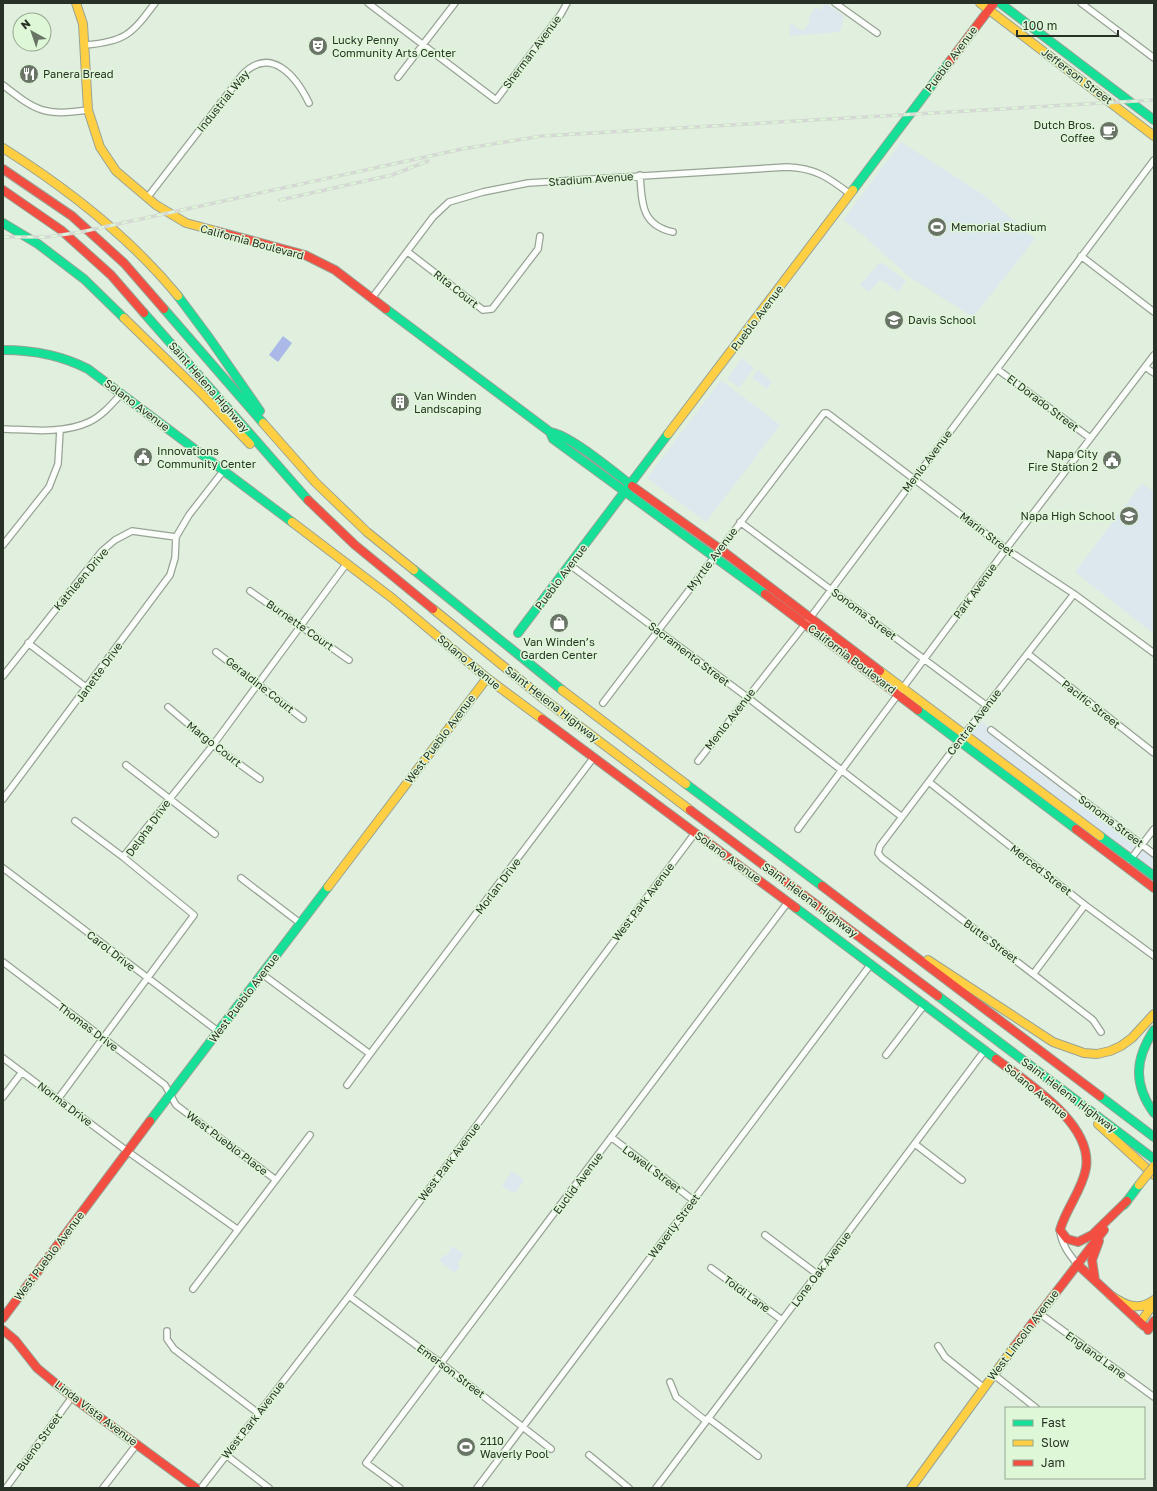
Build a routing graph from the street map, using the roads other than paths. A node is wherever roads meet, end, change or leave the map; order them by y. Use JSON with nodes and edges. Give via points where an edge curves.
{"nodes":[{"id":1,"x":76,"y":3,"type":"edge"},
{"id":2,"x":156,"y":3,"type":"edge"},
{"id":3,"x":368,"y":3,"type":"edge"},
{"id":4,"x":455,"y":3,"type":"edge"},
{"id":5,"x":567,"y":3,"type":"edge"},
{"id":6,"x":835,"y":3,"type":"edge"},
{"id":7,"x":980,"y":3,"type":"edge"},
{"id":8,"x":1000,"y":3,"type":"edge"},
{"id":9,"x":1081,"y":3,"type":"edge"},
{"id":10,"x":991,"y":6,"type":"edge"},
{"id":11,"x":877,"y":33,"type":"dead end"},
{"id":12,"x":424,"y":44,"type":"junction"},
{"id":13,"x":85,"y":46,"type":"junction"},
{"id":14,"x":1154,"y":58,"type":"edge"},
{"id":15,"x":398,"y":77,"type":"dead end"},
{"id":16,"x":3,"y":85,"type":"edge"},
{"id":17,"x":309,"y":103,"type":"dead end"},
{"id":18,"x":88,"y":110,"type":"junction"},
{"id":19,"x":1154,"y":120,"type":"edge"},
{"id":20,"x":1154,"y":136,"type":"edge"},
{"id":21,"x":3,"y":148,"type":"edge"},
{"id":22,"x":1154,"y":160,"type":"edge"},
{"id":23,"x":3,"y":169,"type":"edge"},
{"id":24,"x":640,"y":175,"type":"junction"},
{"id":25,"x":3,"y":190,"type":"edge"},
{"id":26,"x":850,"y":194,"type":"junction"},
{"id":27,"x":147,"y":198,"type":"junction"},
{"id":28,"x":3,"y":223,"type":"edge"},
{"id":29,"x":674,"y":232,"type":"dead end"},
{"id":30,"x":540,"y":236,"type":"dead end"},
{"id":31,"x":408,"y":252,"type":"junction"},
{"id":32,"x":1081,"y":256,"type":"junction"},
{"id":33,"x":372,"y":298,"type":"junction"},
{"id":34,"x":1154,"y":312,"type":"edge"},
{"id":35,"x":3,"y":350,"type":"edge"},
{"id":36,"x":1154,"y":355,"type":"edge"},
{"id":37,"x":1145,"y":366,"type":"junction"},
{"id":38,"x":997,"y":369,"type":"junction"},
{"id":39,"x":1154,"y":373,"type":"edge"},
{"id":40,"x":121,"y":394,"type":"junction"},
{"id":41,"x":822,"y":414,"type":"joint"},
{"id":42,"x":3,"y":429,"type":"edge"},
{"id":43,"x":60,"y":430,"type":"junction"},
{"id":44,"x":550,"y":432,"type":"junction"},
{"id":45,"x":1090,"y":438,"type":"junction"},
{"id":46,"x":290,"y":454,"type":"junction"},
{"id":47,"x":224,"y":470,"type":"junction"},
{"id":48,"x":914,"y":478,"type":"junction"},
{"id":49,"x":630,"y":485,"type":"junction"},
{"id":50,"x":624,"y":492,"type":"junction"},
{"id":51,"x":302,"y":494,"type":"junction"},
{"id":52,"x":740,"y":522,"type":"junction"},
{"id":53,"x":176,"y":536,"type":"junction"},
{"id":54,"x":4,"y":542,"type":"edge"},
{"id":55,"x":1006,"y":549,"type":"junction"},
{"id":56,"x":717,"y":552,"type":"junction"},
{"id":57,"x":347,"y":563,"type":"junction"},
{"id":58,"x":570,"y":565,"type":"junction"},
{"id":59,"x":830,"y":589,"type":"junction"},
{"id":60,"x":250,"y":591,"type":"dead end"},
{"id":61,"x":1074,"y":594,"type":"junction"},
{"id":62,"x":808,"y":621,"type":"junction"},
{"id":63,"x":300,"y":625,"type":"junction"},
{"id":64,"x":657,"y":631,"type":"junction"},
{"id":65,"x":518,"y":633,"type":"dead end"},
{"id":66,"x":28,"y":643,"type":"junction"},
{"id":67,"x":216,"y":652,"type":"dead end"},
{"id":68,"x":1154,"y":653,"type":"edge"},
{"id":69,"x":1028,"y":654,"type":"junction"},
{"id":70,"x":349,"y":660,"type":"dead end"},
{"id":71,"x":925,"y":660,"type":"junction"},
{"id":72,"x":3,"y":676,"type":"edge"},
{"id":73,"x":487,"y":678,"type":"junction"},
{"id":74,"x":259,"y":684,"type":"junction"},
{"id":75,"x":87,"y":688,"type":"junction"},
{"id":76,"x":900,"y":690,"type":"junction"},
{"id":77,"x":747,"y":697,"type":"junction"},
{"id":78,"x":603,"y":703,"type":"dead end"},
{"id":79,"x":987,"y":706,"type":"junction"},
{"id":80,"x":168,"y":707,"type":"dead end"},
{"id":81,"x":303,"y":719,"type":"dead end"},
{"id":82,"x":991,"y":730,"type":"dead end"},
{"id":83,"x":962,"y":738,"type":"junction"},
{"id":84,"x":214,"y":745,"type":"junction"},
{"id":85,"x":1154,"y":753,"type":"edge"},
{"id":86,"x":594,"y":757,"type":"junction"},
{"id":87,"x":698,"y":761,"type":"dead end"},
{"id":88,"x":126,"y":765,"type":"dead end"},
{"id":89,"x":840,"y":770,"type":"junction"},
{"id":90,"x":260,"y":779,"type":"dead end"},
{"id":91,"x":929,"y":782,"type":"junction"},
{"id":92,"x":3,"y":799,"type":"edge"},
{"id":93,"x":169,"y":799,"type":"junction"},
{"id":94,"x":902,"y":816,"type":"junction"},
{"id":95,"x":75,"y":821,"type":"dead end"},
{"id":96,"x":798,"y":829,"type":"dead end"},
{"id":97,"x":1154,"y":829,"type":"edge"},
{"id":98,"x":695,"y":833,"type":"junction"},
{"id":99,"x":215,"y":834,"type":"dead end"},
{"id":100,"x":1142,"y":844,"type":"junction"},
{"id":101,"x":878,"y":853,"type":"joint"},
{"id":102,"x":1154,"y":854,"type":"edge"},
{"id":103,"x":123,"y":857,"type":"junction"},
{"id":104,"x":1128,"y":862,"type":"junction"},
{"id":105,"x":3,"y":868,"type":"edge"},
{"id":106,"x":1154,"y":876,"type":"edge"},
{"id":107,"x":241,"y":878,"type":"dead end"},
{"id":108,"x":1154,"y":888,"type":"edge"},
{"id":109,"x":788,"y":902,"type":"junction"},
{"id":110,"x":1085,"y":905,"type":"junction"},
{"id":111,"x":300,"y":923,"type":"junction"},
{"id":112,"x":874,"y":926,"type":"junction"},
{"id":113,"x":1154,"y":956,"type":"edge"},
{"id":114,"x":3,"y":962,"type":"edge"},
{"id":115,"x":871,"y":964,"type":"junction"},
{"id":116,"x":1034,"y":973,"type":"junction"},
{"id":117,"x":262,"y":974,"type":"junction"},
{"id":118,"x":148,"y":979,"type":"junction"},
{"id":119,"x":925,"y":1004,"type":"junction"},
{"id":120,"x":1154,"y":1014,"type":"edge"},
{"id":121,"x":1154,"y":1030,"type":"edge"},
{"id":122,"x":219,"y":1032,"type":"junction"},
{"id":123,"x":1101,"y":1032,"type":"dead end"},
{"id":124,"x":104,"y":1039,"type":"junction"},
{"id":125,"x":985,"y":1050,"type":"junction"},
{"id":126,"x":1014,"y":1053,"type":"junction"},
{"id":127,"x":370,"y":1054,"type":"junction"},
{"id":128,"x":886,"y":1055,"type":"dead end"},
{"id":129,"x":3,"y":1058,"type":"edge"},
{"id":130,"x":22,"y":1072,"type":"junction"},
{"id":131,"x":346,"y":1085,"type":"dead end"},
{"id":132,"x":170,"y":1094,"type":"junction"},
{"id":133,"x":3,"y":1097,"type":"edge"},
{"id":134,"x":58,"y":1099,"type":"junction"},
{"id":135,"x":1154,"y":1113,"type":"edge"},
{"id":136,"x":310,"y":1135,"type":"dead end"},
{"id":137,"x":611,"y":1137,"type":"junction"},
{"id":138,"x":1154,"y":1137,"type":"edge"},
{"id":139,"x":915,"y":1144,"type":"junction"},
{"id":140,"x":127,"y":1151,"type":"junction"},
{"id":141,"x":1154,"y":1159,"type":"edge"},
{"id":142,"x":1154,"y":1166,"type":"edge"},
{"id":143,"x":1154,"y":1175,"type":"edge"},
{"id":144,"x":276,"y":1180,"type":"junction"},
{"id":145,"x":962,"y":1180,"type":"dead end"},
{"id":146,"x":693,"y":1200,"type":"junction"},
{"id":147,"x":1126,"y":1201,"type":"junction"},
{"id":148,"x":237,"y":1229,"type":"junction"},
{"id":149,"x":1060,"y":1230,"type":"junction"},
{"id":150,"x":1104,"y":1230,"type":"junction"},
{"id":151,"x":765,"y":1235,"type":"dead end"},
{"id":152,"x":1077,"y":1264,"type":"junction"},
{"id":153,"x":711,"y":1268,"type":"dead end"},
{"id":154,"x":817,"y":1274,"type":"junction"},
{"id":155,"x":1095,"y":1281,"type":"junction"},
{"id":156,"x":193,"y":1289,"type":"dead end"},
{"id":157,"x":1110,"y":1295,"type":"junction"},
{"id":158,"x":349,"y":1296,"type":"junction"},
{"id":159,"x":1154,"y":1301,"type":"edge"},
{"id":160,"x":1039,"y":1313,"type":"junction"},
{"id":161,"x":3,"y":1318,"type":"edge"},
{"id":162,"x":782,"y":1320,"type":"junction"},
{"id":163,"x":1154,"y":1321,"type":"edge"},
{"id":164,"x":1140,"y":1323,"type":"junction"},
{"id":165,"x":3,"y":1330,"type":"edge"},
{"id":166,"x":1148,"y":1330,"type":"junction"},
{"id":167,"x":167,"y":1331,"type":"dead end"},
{"id":168,"x":1154,"y":1336,"type":"edge"},
{"id":169,"x":938,"y":1346,"type":"dead end"},
{"id":170,"x":442,"y":1364,"type":"junction"},
{"id":171,"x":993,"y":1374,"type":"junction"},
{"id":172,"x":670,"y":1382,"type":"dead end"},
{"id":173,"x":984,"y":1388,"type":"junction"},
{"id":174,"x":72,"y":1397,"type":"junction"},
{"id":175,"x":1154,"y":1397,"type":"edge"},
{"id":176,"x":1035,"y":1407,"type":"edge"},
{"id":177,"x":258,"y":1413,"type":"junction"},
{"id":178,"x":707,"y":1419,"type":"junction"},
{"id":179,"x":524,"y":1426,"type":"junction"},
{"id":180,"x":137,"y":1444,"type":"junction"},
{"id":181,"x":552,"y":1449,"type":"dead end"},
{"id":182,"x":226,"y":1455,"type":"junction"},
{"id":183,"x":589,"y":1455,"type":"dead end"},
{"id":184,"x":758,"y":1456,"type":"dead end"},
{"id":185,"x":658,"y":1487,"type":"edge"},
{"id":186,"x":6,"y":1488,"type":"edge"},
{"id":187,"x":103,"y":1488,"type":"edge"},
{"id":188,"x":196,"y":1488,"type":"edge"},
{"id":189,"x":201,"y":1488,"type":"edge"},
{"id":190,"x":269,"y":1488,"type":"edge"},
{"id":191,"x":400,"y":1488,"type":"edge"},
{"id":192,"x":477,"y":1488,"type":"edge"},
{"id":193,"x":629,"y":1488,"type":"edge"},
{"id":194,"x":912,"y":1488,"type":"edge"}],
"edges":[{"from":1,"to":13,"type":"main road","name":"California Boulevard","via":[[82,19]]},
{"from":2,"to":13,"type":"street","via":[[131,33],[108,43]]},
{"from":3,"to":12,"type":"street"},
{"from":4,"to":12,"type":"street"},
{"from":5,"to":12,"type":"street","name":"Sherman Avenue","via":[[496,100]]},
{"from":6,"to":11,"type":"street"},
{"from":7,"to":10,"type":"main road","name":"Jefferson Street"},
{"from":8,"to":19,"type":"main road","name":"Jefferson Street"},
{"from":9,"to":14,"type":"street"},
{"from":10,"to":20,"type":"main road","name":"Jefferson Street"},
{"from":10,"to":26,"type":"main road","name":"Pueblo Avenue"},
{"from":12,"to":15,"type":"street"},
{"from":13,"to":18,"type":"main road","name":"California Boulevard"},
{"from":16,"to":18,"type":"street","via":[[37,110],[56,114]]},
{"from":17,"to":27,"type":"street","name":"Industrial Way","via":[[293,77],[276,65],[259,62],[243,74]]},
{"from":18,"to":27,"type":"main road","name":"California Boulevard","via":[[94,132],[109,161],[116,171]]},
{"from":21,"to":46,"type":"main road","via":[[58,184],[113,228],[137,251],[177,296]]},
{"from":22,"to":32,"type":"street","name":"Menlo Avenue"},
{"from":23,"to":46,"type":"main road","name":"Saint Helena Highway","via":[[72,216],[124,263]]},
{"from":24,"to":26,"type":"street","name":"Stadium Avenue","via":[[803,168],[818,172]]},
{"from":24,"to":29,"type":"street","via":[[642,205],[648,218],[662,229]]},
{"from":24,"to":31,"type":"street","name":"Stadium Avenue","via":[[528,183],[449,202],[433,217]]},
{"from":25,"to":51,"type":"main road","name":"Saint Helena Highway","via":[[61,230],[111,275]]},
{"from":26,"to":49,"type":"main road","name":"Pueblo Avenue"},
{"from":27,"to":33,"type":"main road","name":"California Boulevard","via":[[166,213],[186,223],[305,255],[335,270]]},
{"from":28,"to":51,"type":"main road","via":[[38,244],[84,279]]},
{"from":30,"to":31,"type":"street","name":"Rita Court","via":[[538,249],[492,309],[483,310]]},
{"from":31,"to":33,"type":"street","name":"Stadium Avenue"},
{"from":32,"to":34,"type":"street"},
{"from":32,"to":38,"type":"street","name":"Menlo Avenue"},
{"from":33,"to":44,"type":"main road","name":"California Boulevard"},
{"from":35,"to":40,"type":"main road","name":"Solano Avenue","via":[[34,350],[66,358],[101,377]]},
{"from":36,"to":37,"type":"street","name":"Park Avenue"},
{"from":37,"to":39,"type":"street"},
{"from":37,"to":45,"type":"street","name":"Park Avenue"},
{"from":38,"to":45,"type":"street","name":"El Dorado Street"},
{"from":38,"to":48,"type":"street","name":"Menlo Avenue"},
{"from":40,"to":43,"type":"street","via":[[106,411],[89,422]]},
{"from":40,"to":47,"type":"main road","name":"Solano Avenue"},
{"from":41,"to":48,"type":"street","name":"Marin Street","via":[[827,413]]},
{"from":41,"to":52,"type":"street","name":"Myrtle Avenue"},
{"from":42,"to":43,"type":"street"},
{"from":43,"to":54,"type":"street","via":[[58,464],[49,487]]},
{"from":44,"to":49,"type":"main road","name":"California Boulevard","via":[[558,433]]},
{"from":44,"to":50,"type":"main road","name":"California Boulevard","via":[[553,439]]},
{"from":45,"to":55,"type":"street","name":"Park Avenue"},
{"from":46,"to":112,"type":"main road","name":"Saint Helena Highway","via":[[340,508],[367,532],[555,685]]},
{"from":47,"to":53,"type":"street"},
{"from":47,"to":57,"type":"main road","name":"Solano Avenue"},
{"from":48,"to":55,"type":"street","name":"Marin Street"},
{"from":48,"to":59,"type":"street","name":"Menlo Avenue"},
{"from":49,"to":50,"type":"main road","name":"Pueblo Avenue"},
{"from":49,"to":56,"type":"main road","name":"California Boulevard"},
{"from":50,"to":56,"type":"main road","name":"California Boulevard"},
{"from":50,"to":58,"type":"main road","name":"Pueblo Avenue"},
{"from":51,"to":126,"type":"main road","name":"Saint Helena Highway","via":[[355,545],[545,700]]},
{"from":52,"to":56,"type":"street","name":"Myrtle Avenue"},
{"from":52,"to":59,"type":"street","name":"Sonoma Street"},
{"from":53,"to":66,"type":"street","name":"Kathleen Drive","via":[[132,531],[115,540],[102,551]]},
{"from":53,"to":75,"type":"street","name":"Janette Drive","via":[[175,558],[170,575]]},
{"from":55,"to":61,"type":"street","name":"Marin Street"},
{"from":55,"to":71,"type":"street","name":"Park Avenue"},
{"from":56,"to":62,"type":"main road","name":"California Boulevard"},
{"from":56,"to":64,"type":"street","name":"Myrtle Avenue"},
{"from":57,"to":63,"type":"street","name":"Delpha Drive"},
{"from":57,"to":73,"type":"main road","name":"Solano Avenue","via":[[397,601]]},
{"from":58,"to":64,"type":"street","name":"Sacramento Street"},
{"from":58,"to":65,"type":"main road","name":"Pueblo Avenue"},
{"from":59,"to":62,"type":"street","name":"Menlo Avenue"},
{"from":59,"to":71,"type":"street","name":"Sonoma Street"},
{"from":60,"to":63,"type":"street","name":"Burnette Court"},
{"from":61,"to":68,"type":"street","name":"Marin Street"},
{"from":61,"to":69,"type":"street","name":"Central Avenue"},
{"from":62,"to":76,"type":"main road","name":"California Boulevard"},
{"from":62,"to":77,"type":"street","name":"Menlo Avenue"},
{"from":63,"to":70,"type":"street","name":"Burnette Court"},
{"from":63,"to":74,"type":"street","name":"Delpha Drive"},
{"from":64,"to":77,"type":"street","name":"Sacramento Street"},
{"from":64,"to":78,"type":"street","name":"Myrtle Avenue"},
{"from":66,"to":72,"type":"street","name":"Kathleen Drive"},
{"from":66,"to":75,"type":"street"},
{"from":67,"to":74,"type":"street","name":"Geraldine Court"},
{"from":69,"to":79,"type":"street","name":"Central Avenue"},
{"from":69,"to":85,"type":"street","name":"Pacific Street"},
{"from":71,"to":76,"type":"street","name":"Park Avenue"},
{"from":71,"to":79,"type":"street","name":"Sonoma Street"},
{"from":73,"to":86,"type":"main road","name":"Solano Avenue"},
{"from":73,"to":111,"type":"main road","name":"West Pueblo Avenue"},
{"from":74,"to":81,"type":"street","name":"Geraldine Court"},
{"from":74,"to":84,"type":"street","name":"Delpha Drive"},
{"from":75,"to":92,"type":"street","name":"Janette Drive"},
{"from":76,"to":83,"type":"main road","name":"California Boulevard"},
{"from":76,"to":89,"type":"street","name":"Park Avenue"},
{"from":77,"to":87,"type":"street","name":"Menlo Avenue"},
{"from":77,"to":89,"type":"street","name":"Sacramento Street"},
{"from":79,"to":83,"type":"street","name":"Central Avenue"},
{"from":80,"to":84,"type":"street","name":"Margo Court"},
{"from":82,"to":100,"type":"street","name":"Sonoma Street"},
{"from":83,"to":91,"type":"street","name":"Central Avenue"},
{"from":83,"to":104,"type":"main road","name":"California Boulevard"},
{"from":84,"to":90,"type":"street","name":"Margo Court"},
{"from":84,"to":93,"type":"street","name":"Delpha Drive"},
{"from":86,"to":98,"type":"main road","name":"Solano Avenue"},
{"from":86,"to":127,"type":"street","name":"Morlan Drive"},
{"from":88,"to":93,"type":"street"},
{"from":89,"to":94,"type":"street","name":"Sacramento Street"},
{"from":89,"to":96,"type":"street","name":"Park Avenue"},
{"from":91,"to":94,"type":"street","name":"Central Avenue"},
{"from":91,"to":110,"type":"street","name":"Merced Street"},
{"from":93,"to":99,"type":"street"},
{"from":93,"to":103,"type":"street","name":"Delpha Drive"},
{"from":94,"to":101,"type":"street","name":"Central Avenue","via":[[880,846]]},
{"from":95,"to":103,"type":"street"},
{"from":97,"to":100,"type":"street"},
{"from":98,"to":109,"type":"main road","name":"Solano Avenue"},
{"from":98,"to":158,"type":"street","name":"West Park Avenue"},
{"from":100,"to":102,"type":"street","name":"Sonoma Street"},
{"from":100,"to":104,"type":"street"},
{"from":101,"to":116,"type":"street","name":"Butte Street"},
{"from":103,"to":118,"type":"street","name":"Delpha Drive","via":[[194,915]]},
{"from":104,"to":106,"type":"main road","name":"California Boulevard"},
{"from":104,"to":108,"type":"main road","name":"California Boulevard"},
{"from":105,"to":118,"type":"street","name":"Carol Drive"},
{"from":107,"to":111,"type":"street"},
{"from":109,"to":115,"type":"main road","name":"Solano Avenue"},
{"from":109,"to":137,"type":"street","name":"Euclid Avenue"},
{"from":110,"to":113,"type":"street","name":"Merced Street"},
{"from":110,"to":116,"type":"street"},
{"from":111,"to":117,"type":"main road","name":"West Pueblo Avenue"},
{"from":112,"to":120,"type":"main road","via":[[1068,1050],[1083,1054],[1114,1050],[1128,1043]]},
{"from":112,"to":138,"type":"main road","name":"Saint Helena Highway"},
{"from":114,"to":124,"type":"street","name":"Thomas Drive"},
{"from":115,"to":119,"type":"main road","name":"Solano Avenue"},
{"from":115,"to":146,"type":"street","name":"Waverly Street"},
{"from":116,"to":123,"type":"street","name":"Butte Street","via":[[1093,1020]]},
{"from":117,"to":122,"type":"main road","name":"West Pueblo Avenue"},
{"from":117,"to":127,"type":"street"},
{"from":118,"to":122,"type":"street","name":"Carol Drive"},
{"from":118,"to":124,"type":"street","name":"Delpha Drive"},
{"from":119,"to":125,"type":"main road","name":"Solano Avenue"},
{"from":119,"to":128,"type":"street"},
{"from":121,"to":135,"type":"main road","via":[[1140,1054],[1137,1070],[1144,1100]]},
{"from":122,"to":132,"type":"main road","name":"West Pueblo Avenue"},
{"from":124,"to":132,"type":"street","name":"Thomas Drive","via":[[165,1085]]},
{"from":124,"to":134,"type":"street","name":"Delpha Drive"},
{"from":125,"to":139,"type":"street","name":"Lone Oak Avenue"},
{"from":125,"to":149,"type":"main road","name":"Solano Avenue","via":[[1065,1115],[1082,1139],[1086,1168],[1082,1183],[1062,1218]]},
{"from":126,"to":141,"type":"main road","name":"Saint Helena Highway"},
{"from":126,"to":143,"type":"main road"},
{"from":127,"to":131,"type":"street","name":"Morlan Drive"},
{"from":129,"to":130,"type":"street","name":"Norma Drive"},
{"from":130,"to":133,"type":"street"},
{"from":130,"to":134,"type":"street","name":"Norma Drive"},
{"from":132,"to":140,"type":"main road","name":"West Pueblo Avenue"},
{"from":132,"to":144,"type":"street","name":"West Pueblo Place","via":[[176,1105]]},
{"from":134,"to":140,"type":"street","name":"Norma Drive"},
{"from":136,"to":144,"type":"street"},
{"from":137,"to":146,"type":"street","name":"Lowell Street"},
{"from":137,"to":170,"type":"street","name":"Euclid Avenue"},
{"from":139,"to":145,"type":"street"},
{"from":139,"to":154,"type":"street","name":"Lone Oak Avenue"},
{"from":140,"to":148,"type":"street"},
{"from":140,"to":161,"type":"main road","name":"West Pueblo Avenue"},
{"from":142,"to":147,"type":"main road","name":"West Lincoln Avenue","bridge":true},
{"from":144,"to":148,"type":"street","name":"West Pueblo Place"},
{"from":146,"to":179,"type":"street","name":"Waverly Street"},
{"from":147,"to":149,"type":"main road","via":[[1084,1240],[1072,1242]]},
{"from":147,"to":150,"type":"main road","name":"West Lincoln Avenue"},
{"from":148,"to":156,"type":"street","name":"West Pueblo Place"},
{"from":149,"to":152,"type":"street","via":[[1062,1241]]},
{"from":150,"to":152,"type":"main road","name":"West Lincoln Avenue"},
{"from":150,"to":155,"type":"main road","via":[[1092,1260]]},
{"from":151,"to":154,"type":"street"},
{"from":152,"to":155,"type":"main road"},
{"from":152,"to":160,"type":"main road","name":"West Lincoln Avenue"},
{"from":153,"to":162,"type":"street","name":"Toldi Lane"},
{"from":154,"to":162,"type":"street","name":"Lone Oak Avenue"},
{"from":155,"to":157,"type":"main road"},
{"from":157,"to":159,"type":"main road","via":[[1135,1308],[1148,1306]]},
{"from":157,"to":164,"type":"main road"},
{"from":158,"to":170,"type":"street","name":"Emerson Street"},
{"from":158,"to":177,"type":"street","name":"West Park Avenue"},
{"from":159,"to":164,"type":"main road"},
{"from":160,"to":171,"type":"main road","name":"West Lincoln Avenue"},
{"from":160,"to":175,"type":"street","name":"England Lane"},
{"from":162,"to":178,"type":"street","name":"Lone Oak Avenue"},
{"from":163,"to":166,"type":"main road"},
{"from":164,"to":166,"type":"main road"},
{"from":165,"to":174,"type":"main road","name":"Linda Vista Avenue","via":[[37,1368]]},
{"from":166,"to":168,"type":"street"},
{"from":167,"to":177,"type":"street","via":[[167,1339],[174,1350]]},
{"from":169,"to":173,"type":"street","via":[[945,1358]]},
{"from":170,"to":179,"type":"street","name":"Emerson Street"},
{"from":170,"to":191,"type":"street","name":"Euclid Avenue","via":[[366,1463]]},
{"from":171,"to":173,"type":"main road","name":"West Lincoln Avenue"},
{"from":171,"to":176,"type":"street"},
{"from":172,"to":178,"type":"street","via":[[676,1397]]},
{"from":173,"to":194,"type":"main road","name":"West Lincoln Avenue"},
{"from":174,"to":180,"type":"main road","name":"Linda Vista Avenue"},
{"from":174,"to":186,"type":"street","name":"Bueno Street"},
{"from":177,"to":182,"type":"street","name":"West Park Avenue"},
{"from":178,"to":184,"type":"street"},
{"from":178,"to":185,"type":"street","name":"Lone Oak Avenue"},
{"from":179,"to":181,"type":"street","name":"Emerson Street"},
{"from":179,"to":192,"type":"street","name":"Waverly Street"},
{"from":180,"to":187,"type":"street"},
{"from":180,"to":188,"type":"main road","name":"Linda Vista Avenue"},
{"from":182,"to":189,"type":"street","name":"West Park Avenue"},
{"from":182,"to":190,"type":"street"},
{"from":183,"to":193,"type":"street"}]}
